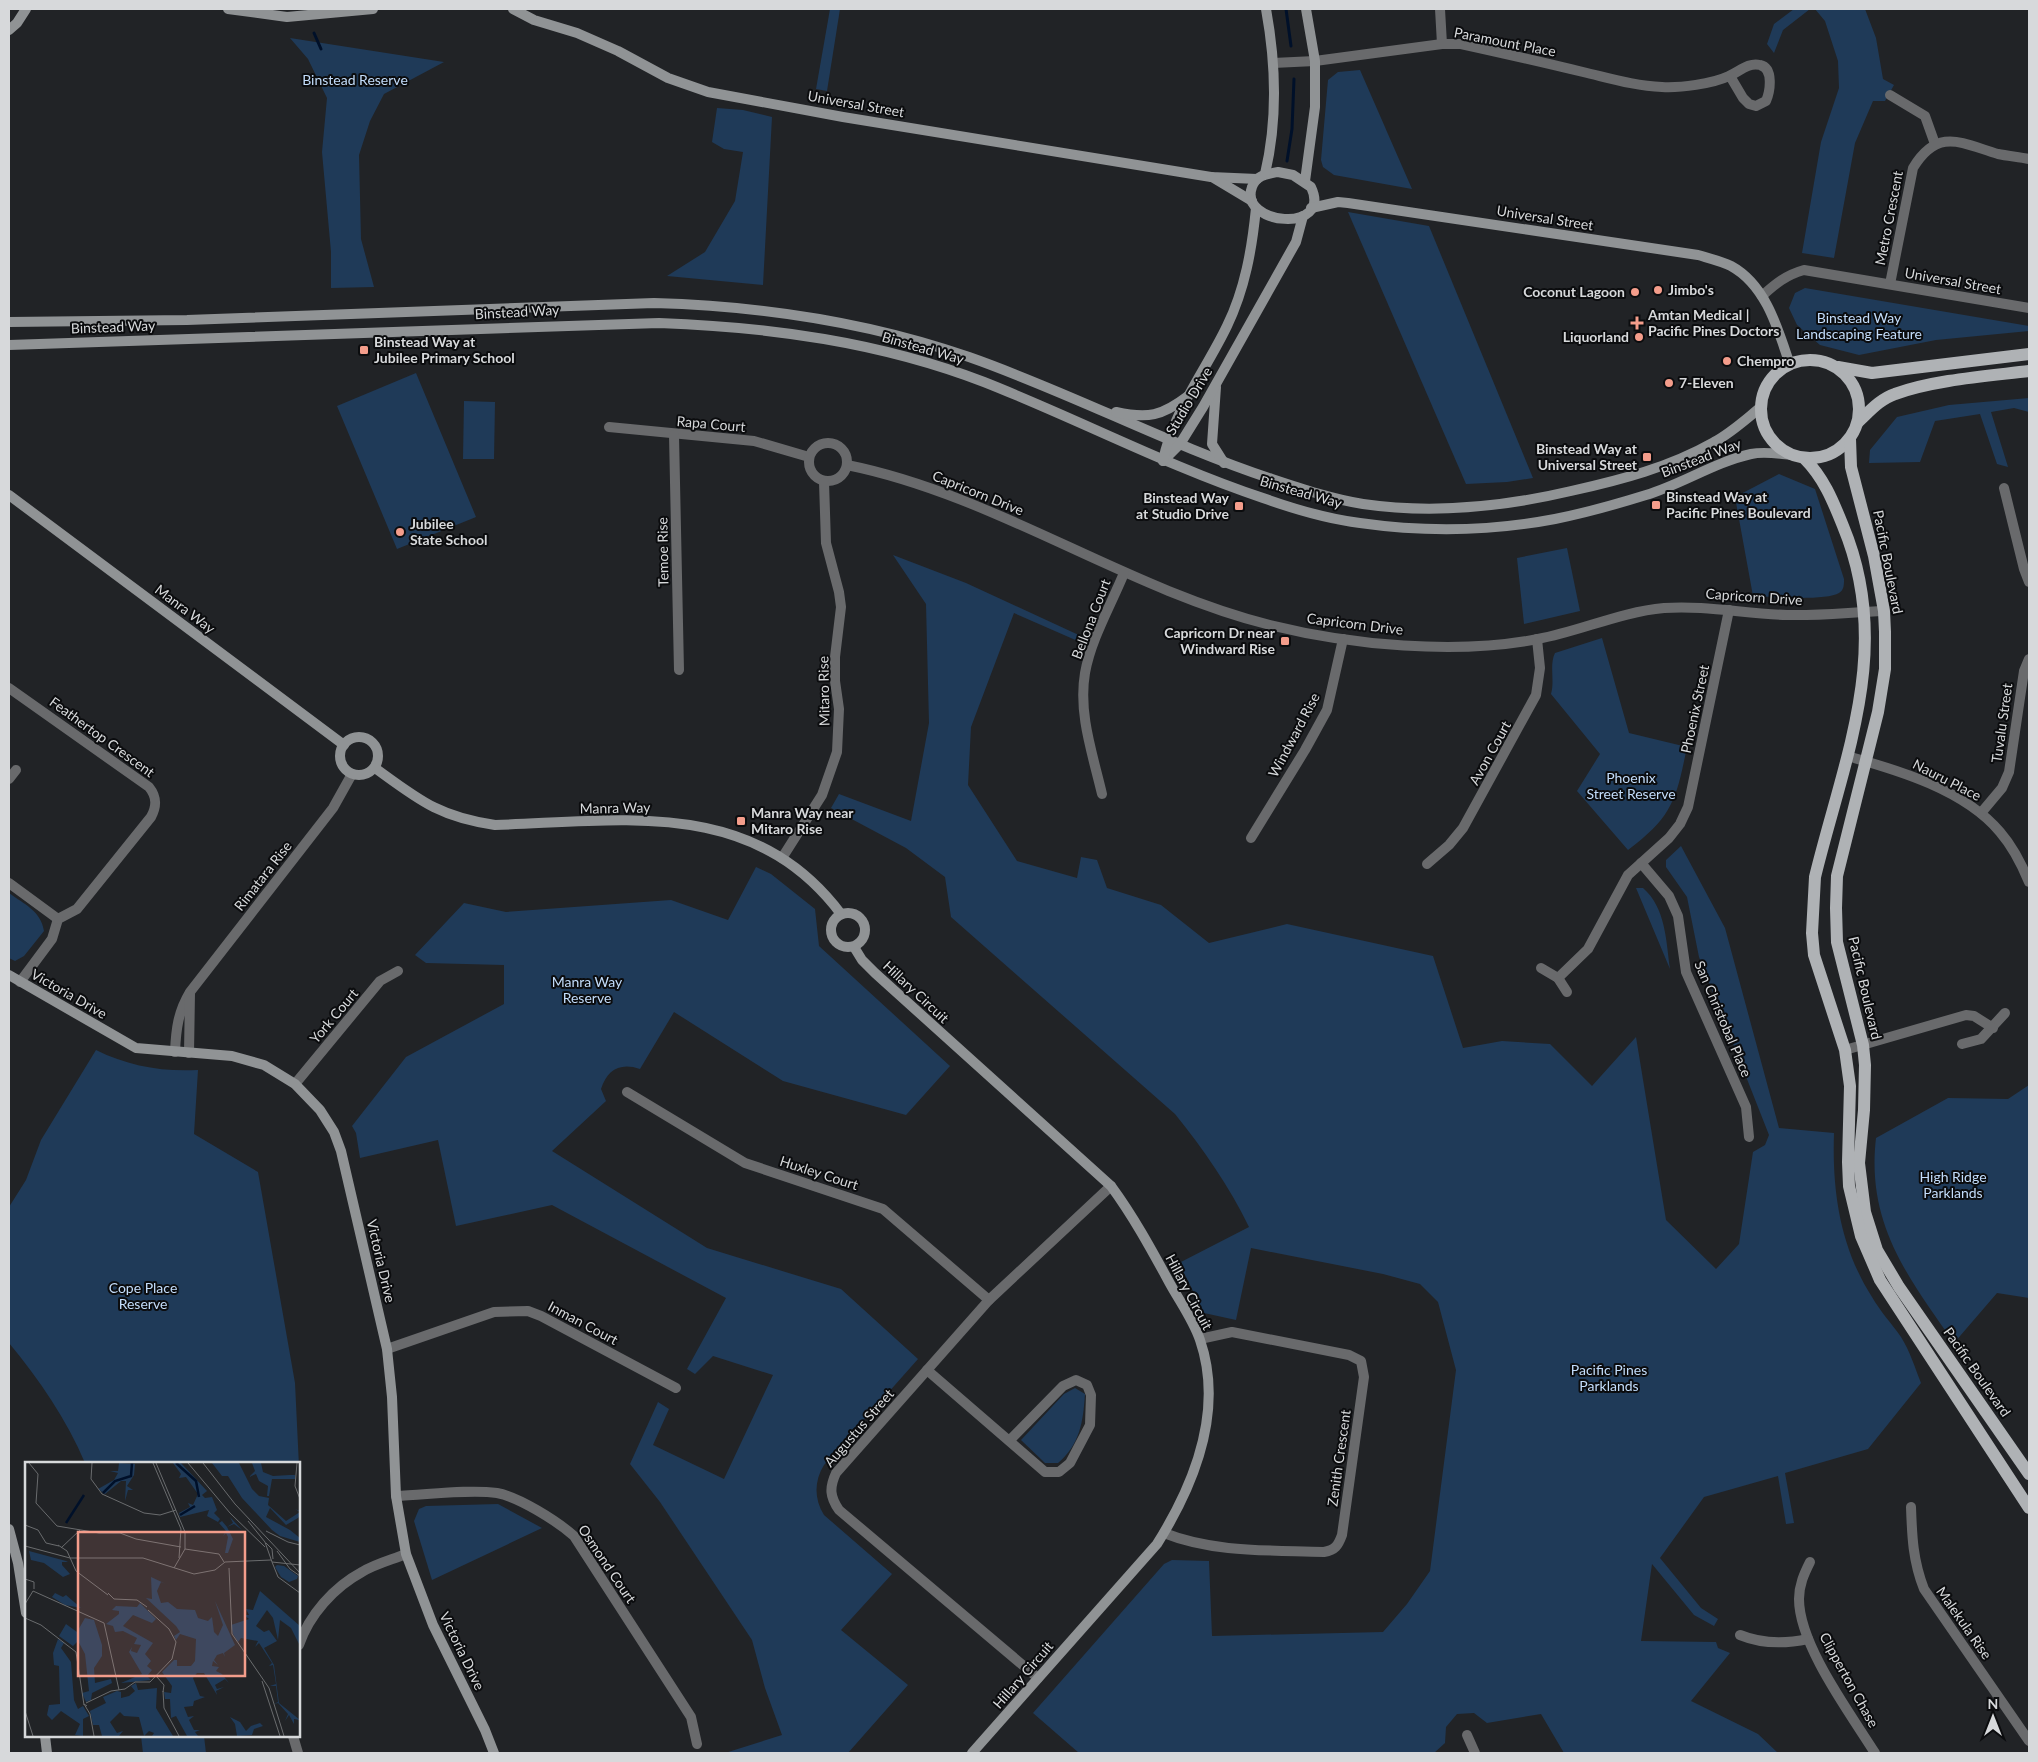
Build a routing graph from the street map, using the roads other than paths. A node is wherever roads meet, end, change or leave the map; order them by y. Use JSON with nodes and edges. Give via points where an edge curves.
{"nodes":[{"id":1,"x":26,"y":9,"type":"edge"},
{"id":2,"x":228,"y":9,"type":"edge"},
{"id":3,"x":373,"y":9,"type":"edge"},
{"id":4,"x":513,"y":9,"type":"edge"},
{"id":5,"x":1266,"y":9,"type":"edge"},
{"id":6,"x":1306,"y":9,"type":"edge"},
{"id":7,"x":1440,"y":9,"type":"edge"},
{"id":8,"x":9,"y":30,"type":"edge"},
{"id":9,"x":1442,"y":44,"type":"junction"},
{"id":10,"x":1315,"y":61,"type":"junction"},
{"id":11,"x":1273,"y":63,"type":"junction"},
{"id":12,"x":1730,"y":76,"type":"junction"},
{"id":13,"x":1890,"y":95,"type":"dead end"},
{"id":14,"x":1935,"y":144,"type":"junction"},
{"id":15,"x":2029,"y":159,"type":"edge"},
{"id":16,"x":1211,"y":176,"type":"junction"},
{"id":17,"x":1261,"y":176,"type":"junction"},
{"id":18,"x":1306,"y":181,"type":"junction"},
{"id":19,"x":1254,"y":204,"type":"junction"},
{"id":20,"x":1311,"y":208,"type":"junction"},
{"id":21,"x":1304,"y":216,"type":"junction"},
{"id":22,"x":1890,"y":284,"type":"junction"},
{"id":23,"x":1762,"y":296,"type":"junction"},
{"id":24,"x":2029,"y":308,"type":"edge"},
{"id":25,"x":9,"y":322,"type":"edge"},
{"id":26,"x":9,"y":345,"type":"edge"},
{"id":27,"x":2029,"y":354,"type":"edge"},
{"id":28,"x":1790,"y":364,"type":"junction"},
{"id":29,"x":1833,"y":366,"type":"junction"},
{"id":30,"x":2029,"y":371,"type":"edge"},
{"id":31,"x":1217,"y":381,"type":"junction"},
{"id":32,"x":1191,"y":394,"type":"junction"},
{"id":33,"x":1093,"y":406,"type":"junction"},
{"id":34,"x":1761,"y":407,"type":"junction"},
{"id":35,"x":1858,"y":422,"type":"junction"},
{"id":36,"x":609,"y":427,"type":"dead end"},
{"id":37,"x":674,"y":435,"type":"junction"},
{"id":38,"x":1167,"y":439,"type":"junction"},
{"id":39,"x":1850,"y":439,"type":"junction"},
{"id":40,"x":1180,"y":444,"type":"junction"},
{"id":41,"x":809,"y":457,"type":"junction"},
{"id":42,"x":1798,"y":457,"type":"junction"},
{"id":43,"x":1163,"y":461,"type":"junction"},
{"id":44,"x":1224,"y":463,"type":"junction"},
{"id":45,"x":847,"y":465,"type":"junction"},
{"id":46,"x":824,"y":482,"type":"junction"},
{"id":47,"x":2004,"y":488,"type":"dead end"},
{"id":48,"x":9,"y":495,"type":"edge"},
{"id":49,"x":1124,"y":573,"type":"junction"},
{"id":50,"x":2029,"y":582,"type":"edge"},
{"id":51,"x":1729,"y":610,"type":"junction"},
{"id":52,"x":1864,"y":611,"type":"junction"},
{"id":53,"x":1884,"y":611,"type":"junction"},
{"id":54,"x":1343,"y":639,"type":"junction"},
{"id":55,"x":1537,"y":639,"type":"junction"},
{"id":56,"x":2029,"y":660,"type":"edge"},
{"id":57,"x":679,"y":670,"type":"dead end"},
{"id":58,"x":9,"y":688,"type":"edge"},
{"id":59,"x":2024,"y":708,"type":"edge"},
{"id":60,"x":344,"y":745,"type":"junction"},
{"id":61,"x":1847,"y":756,"type":"junction"},
{"id":62,"x":1866,"y":761,"type":"junction"},
{"id":63,"x":374,"y":768,"type":"junction"},
{"id":64,"x":16,"y":770,"type":"dead end"},
{"id":65,"x":352,"y":774,"type":"junction"},
{"id":66,"x":9,"y":779,"type":"edge"},
{"id":67,"x":1102,"y":794,"type":"dead end"},
{"id":68,"x":1981,"y":813,"type":"junction"},
{"id":69,"x":1251,"y":838,"type":"dead end"},
{"id":70,"x":782,"y":858,"type":"junction"},
{"id":71,"x":1641,"y":863,"type":"junction"},
{"id":72,"x":1427,"y":864,"type":"dead end"},
{"id":73,"x":2029,"y":882,"type":"edge"},
{"id":74,"x":9,"y":883,"type":"edge"},
{"id":75,"x":841,"y":914,"type":"junction"},
{"id":76,"x":58,"y":920,"type":"junction"},
{"id":77,"x":854,"y":947,"type":"junction"},
{"id":78,"x":1541,"y":968,"type":"dead end"},
{"id":79,"x":398,"y":970,"type":"dead end"},
{"id":80,"x":9,"y":976,"type":"edge"},
{"id":81,"x":1558,"y":978,"type":"junction"},
{"id":82,"x":20,"y":982,"type":"junction"},
{"id":83,"x":190,"y":992,"type":"junction"},
{"id":84,"x":1567,"y":992,"type":"dead end"},
{"id":85,"x":2005,"y":1013,"type":"dead end"},
{"id":86,"x":1993,"y":1028,"type":"junction"},
{"id":87,"x":1962,"y":1044,"type":"dead end"},
{"id":88,"x":1863,"y":1045,"type":"junction"},
{"id":89,"x":1845,"y":1050,"type":"junction"},
{"id":90,"x":175,"y":1052,"type":"junction"},
{"id":91,"x":189,"y":1053,"type":"junction"},
{"id":92,"x":295,"y":1084,"type":"junction"},
{"id":93,"x":627,"y":1092,"type":"dead end"},
{"id":94,"x":1749,"y":1137,"type":"dead end"},
{"id":95,"x":1111,"y":1186,"type":"junction"},
{"id":96,"x":989,"y":1300,"type":"junction"},
{"id":97,"x":1200,"y":1339,"type":"junction"},
{"id":98,"x":386,"y":1349,"type":"junction"},
{"id":99,"x":927,"y":1370,"type":"junction"},
{"id":100,"x":676,"y":1388,"type":"dead end"},
{"id":101,"x":1009,"y":1441,"type":"junction"},
{"id":102,"x":2029,"y":1474,"type":"edge"},
{"id":103,"x":396,"y":1496,"type":"junction"},
{"id":104,"x":1911,"y":1507,"type":"dead end"},
{"id":105,"x":2029,"y":1508,"type":"edge"},
{"id":106,"x":9,"y":1529,"type":"edge"},
{"id":107,"x":1164,"y":1533,"type":"junction"},
{"id":108,"x":406,"y":1554,"type":"junction"},
{"id":109,"x":1810,"y":1562,"type":"dead end"},
{"id":110,"x":25,"y":1607,"type":"edge"},
{"id":111,"x":1740,"y":1635,"type":"dead end"},
{"id":112,"x":1808,"y":1639,"type":"junction"},
{"id":113,"x":300,"y":1643,"type":"edge"},
{"id":114,"x":1038,"y":1678,"type":"junction"},
{"id":115,"x":1467,"y":1735,"type":"dead end"},
{"id":116,"x":46,"y":1737,"type":"edge"},
{"id":117,"x":293,"y":1737,"type":"edge"},
{"id":118,"x":2029,"y":1741,"type":"edge"},
{"id":119,"x":697,"y":1744,"type":"dead end"},
{"id":120,"x":47,"y":1753,"type":"edge"},
{"id":121,"x":298,"y":1753,"type":"edge"},
{"id":122,"x":494,"y":1753,"type":"edge"},
{"id":123,"x":972,"y":1753,"type":"edge"},
{"id":124,"x":1476,"y":1753,"type":"edge"},
{"id":125,"x":1874,"y":1753,"type":"edge"}],
"edges":[{"from":1,"to":8,"type":"street"},
{"from":2,"to":3,"type":"street","via":[[287,17]]},
{"from":4,"to":16,"type":"street","name":"Universal Street","via":[[534,20],[577,33],[668,78],[708,92]]},
{"from":5,"to":11,"type":"street"},
{"from":6,"to":10,"type":"street"},
{"from":7,"to":9,"type":"street"},
{"from":9,"to":10,"type":"street","name":"Paramount Place"},
{"from":9,"to":12,"type":"street","name":"Paramount Place","via":[[1461,44],[1644,85],[1686,86]]},
{"from":10,"to":11,"type":"street","name":"Paramount Place"},
{"from":10,"to":18,"type":"street","via":[[1315,107]]},
{"from":11,"to":17,"type":"street","via":[[1276,106]]},
{"from":12,"to":12,"type":"street","name":"Paramount Place","via":[[1754,64],[1767,68],[1770,77],[1766,102],[1756,106],[1749,104]]},
{"from":13,"to":14,"type":"street","via":[[1925,116]]},
{"from":14,"to":15,"type":"street","via":[[1962,142],[1999,154]]},
{"from":14,"to":22,"type":"street","name":"Metro Crescent","via":[[1921,154],[1912,168]]},
{"from":16,"to":17,"type":"street","name":"Universal Street"},
{"from":16,"to":19,"type":"street","name":"Universal Street"},
{"from":17,"to":18,"type":"street","via":[[1284,173]]},
{"from":17,"to":19,"type":"street","via":[[1251,192]]},
{"from":18,"to":20,"type":"street","via":[[1314,196]]},
{"from":19,"to":21,"type":"street","via":[[1266,214],[1282,219]]},
{"from":19,"to":32,"type":"street","name":"Studio Drive","via":[[1245,279],[1227,325]]},
{"from":20,"to":21,"type":"street"},
{"from":20,"to":23,"type":"street","name":"Universal Street","via":[[1348,203],[1698,255],[1730,265],[1744,275]]},
{"from":21,"to":31,"type":"street","name":"Studio Drive","via":[[1296,242]]},
{"from":22,"to":23,"type":"street","name":"Universal Street","via":[[1804,270],[1779,280]]},
{"from":22,"to":24,"type":"street","name":"Universal Street"},
{"from":23,"to":28,"type":"street","name":"Universal Street"},
{"from":25,"to":33,"type":"street","name":"Binstead Way","via":[[187,320],[634,303],[704,304],[798,315],[906,338],[984,362]]},
{"from":26,"to":43,"type":"street","name":"Binstead Way","via":[[660,322],[732,326],[829,339],[919,361],[982,382]]},
{"from":27,"to":29,"type":"main road","via":[[1872,373]]},
{"from":28,"to":29,"type":"main road","via":[[1812,360]]},
{"from":28,"to":34,"type":"main road","via":[[1769,382]]},
{"from":29,"to":35,"type":"main road","via":[[1847,376],[1856,390],[1860,406]]},
{"from":30,"to":35,"type":"main road","via":[[1954,380],[1894,394],[1874,406]]},
{"from":31,"to":40,"type":"street","name":"Studio Drive"},
{"from":31,"to":44,"type":"street","via":[[1212,444]]},
{"from":32,"to":33,"type":"street","via":[[1174,407],[1150,416]]},
{"from":32,"to":38,"type":"street","name":"Studio Drive"},
{"from":33,"to":38,"type":"street","name":"Binstead Way"},
{"from":34,"to":42,"type":"main road","via":[[1762,422],[1769,436],[1779,448]]},
{"from":34,"to":44,"type":"street","name":"Binstead Way","via":[[1716,442],[1656,468],[1622,480],[1557,495],[1481,507],[1362,504],[1313,493]]},
{"from":35,"to":39,"type":"main road"},
{"from":36,"to":37,"type":"street","name":"Rapa Court"},
{"from":37,"to":41,"type":"street","name":"Rapa Court","via":[[754,441]]},
{"from":37,"to":57,"type":"street","name":"Temoe Rise"},
{"from":38,"to":40,"type":"street","name":"Binstead Way"},
{"from":38,"to":43,"type":"street","name":"Studio Drive"},
{"from":39,"to":42,"type":"main road","via":[[1830,455]]},
{"from":39,"to":53,"type":"main road","name":"Pacific Boulevard","via":[[1852,467]]},
{"from":40,"to":43,"type":"street","name":"Studio Drive"},
{"from":40,"to":44,"type":"street","name":"Binstead Way"},
{"from":41,"to":45,"type":"street","via":[[817,446],[830,443],[843,450]]},
{"from":41,"to":46,"type":"street","via":[[811,472]]},
{"from":42,"to":43,"type":"street","name":"Binstead Way","via":[[1770,452],[1750,454],[1648,494],[1555,519],[1428,529],[1360,523],[1304,512]]},
{"from":42,"to":52,"type":"main road","via":[[1818,472],[1827,486],[1852,548],[1861,580]]},
{"from":45,"to":46,"type":"street","via":[[840,478]]},
{"from":45,"to":49,"type":"street","name":"Capricorn Drive","via":[[896,477],[976,505]]},
{"from":46,"to":70,"type":"street","name":"Mitaro Rise","via":[[826,543],[841,607],[835,657],[839,709],[837,752],[822,795]]},
{"from":47,"to":50,"type":"street"},
{"from":48,"to":60,"type":"street","name":"Manra Way"},
{"from":49,"to":54,"type":"street","name":"Capricorn Drive","via":[[1234,615]]},
{"from":49,"to":67,"type":"street","name":"Bellona Court","via":[[1090,654],[1084,690],[1085,725]]},
{"from":51,"to":52,"type":"street","name":"Capricorn Drive","via":[[1787,615]]},
{"from":51,"to":55,"type":"street","name":"Capricorn Drive","via":[[1686,607],[1645,610]]},
{"from":51,"to":71,"type":"street","name":"Phoenix Street","via":[[1688,807],[1669,838]]},
{"from":52,"to":53,"type":"street","name":"Capricorn Drive"},
{"from":52,"to":61,"type":"main road","via":[[1863,679]]},
{"from":53,"to":62,"type":"main road","name":"Pacific Boulevard","via":[[1886,669]]},
{"from":54,"to":55,"type":"street","name":"Capricorn Drive","via":[[1460,646]]},
{"from":54,"to":69,"type":"street","name":"Windward Rise","via":[[1327,710]]},
{"from":55,"to":72,"type":"street","name":"Avon Court","via":[[1540,683],[1531,707],[1463,828]]},
{"from":56,"to":59,"type":"street","name":"Tuvalu Street","via":[[2024,671]]},
{"from":58,"to":76,"type":"street","name":"Feathertop Crescent","via":[[149,787],[156,801],[156,810],[151,818],[77,909]]},
{"from":59,"to":68,"type":"street","name":"Tuvalu Street","via":[[2009,772],[2002,788]]},
{"from":60,"to":63,"type":"street","via":[[355,738],[373,743],[378,752]]},
{"from":60,"to":65,"type":"street","via":[[341,761]]},
{"from":61,"to":62,"type":"street","name":"Nauru Place"},
{"from":61,"to":89,"type":"main road","via":[[1815,877],[1812,933],[1814,955]]},
{"from":62,"to":68,"type":"street","name":"Nauru Place","via":[[1903,772],[1939,788]]},
{"from":62,"to":88,"type":"main road","name":"Pacific Boulevard","via":[[1837,876],[1836,908],[1839,951]]},
{"from":63,"to":65,"type":"street","via":[[364,775]]},
{"from":63,"to":70,"type":"street","name":"Manra Way","via":[[426,805],[470,822],[495,825],[666,820],[728,833]]},
{"from":64,"to":66,"type":"street"},
{"from":65,"to":83,"type":"street","name":"Rimatara Rise","via":[[333,808]]},
{"from":68,"to":73,"type":"street","name":"Nauru Place","via":[[2001,832]]},
{"from":70,"to":75,"type":"street","name":"Manra Way","via":[[815,882]]},
{"from":71,"to":81,"type":"street","name":"Phoenix Street","via":[[1628,875],[1588,949]]},
{"from":71,"to":94,"type":"street","name":"San Christobal Place","via":[[1670,896],[1678,916],[1686,972],[1746,1107]]},
{"from":74,"to":76,"type":"street"},
{"from":75,"to":77,"type":"street","via":[[853,914],[863,921],[863,939]]},
{"from":75,"to":77,"type":"street","via":[[831,923],[831,937],[840,947]]},
{"from":76,"to":82,"type":"street","via":[[52,939]]},
{"from":77,"to":95,"type":"street","name":"Hillary Circuit","via":[[875,973]]},
{"from":78,"to":81,"type":"street"},
{"from":79,"to":92,"type":"street","name":"York Court","via":[[380,981]]},
{"from":80,"to":82,"type":"street","name":"Victoria Drive"},
{"from":81,"to":84,"type":"street"},
{"from":82,"to":90,"type":"street","name":"Victoria Drive","via":[[124,1043],[136,1048]]},
{"from":83,"to":90,"type":"street","name":"Rimatara Rise","via":[[177,1020]]},
{"from":83,"to":91,"type":"street"},
{"from":85,"to":86,"type":"street"},
{"from":86,"to":87,"type":"street","via":[[1982,1039]]},
{"from":86,"to":88,"type":"street","via":[[1974,1016],[1966,1016]]},
{"from":88,"to":89,"type":"street"},
{"from":88,"to":102,"type":"main road","name":"Pacific Boulevard","via":[[1864,1110],[1859,1163],[1866,1212],[1877,1250],[1899,1287]]},
{"from":89,"to":105,"type":"main road","via":[[1850,1086],[1848,1162],[1854,1211],[1861,1236],[1880,1280]]},
{"from":90,"to":91,"type":"street","name":"Victoria Drive"},
{"from":91,"to":92,"type":"street","name":"Victoria Drive","via":[[232,1056],[264,1065]]},
{"from":92,"to":98,"type":"street","name":"Victoria Drive","via":[[320,1110],[334,1132],[341,1152]]},
{"from":93,"to":96,"type":"street","name":"Huxley Court","via":[[745,1163],[883,1209]]},
{"from":95,"to":96,"type":"street","name":"Augustus Street"},
{"from":95,"to":97,"type":"street","name":"Hillary Circuit","via":[[1134,1217]]},
{"from":96,"to":99,"type":"street","name":"Augustus Street"},
{"from":97,"to":107,"type":"street","name":"Hillary Circuit","via":[[1209,1394],[1205,1433],[1191,1480]]},
{"from":97,"to":107,"type":"street","name":"Zenith Crescent","via":[[1232,1332],[1349,1355],[1361,1361],[1364,1377],[1342,1536],[1338,1546],[1324,1552],[1198,1545]]},
{"from":98,"to":100,"type":"street","name":"Inman Court","via":[[494,1312],[528,1311]]},
{"from":98,"to":103,"type":"street","name":"Victoria Drive","via":[[392,1396]]},
{"from":99,"to":101,"type":"street"},
{"from":99,"to":114,"type":"street","name":"Augustus Street","via":[[836,1474],[830,1493],[839,1510]]},
{"from":101,"to":101,"type":"street","via":[[1063,1386],[1076,1380],[1087,1385],[1092,1395],[1090,1425],[1070,1463],[1060,1472],[1045,1472]]},
{"from":103,"to":108,"type":"street","name":"Victoria Drive"},
{"from":103,"to":119,"type":"street","name":"Osmond Court","via":[[495,1493],[518,1501],[566,1529],[574,1536],[692,1717]]},
{"from":104,"to":118,"type":"street","name":"Malekula Rise","via":[[1912,1546],[1924,1589]]},
{"from":106,"to":110,"type":"street"},
{"from":107,"to":114,"type":"street","name":"Hillary Circuit"},
{"from":108,"to":113,"type":"street","via":[[362,1571],[340,1587],[317,1611]]},
{"from":108,"to":122,"type":"street","name":"Victoria Drive","via":[[420,1594]]},
{"from":109,"to":112,"type":"street","name":"Clipperton Chase","via":[[1802,1580],[1799,1599]]},
{"from":111,"to":112,"type":"street","via":[[1758,1642]]},
{"from":112,"to":125,"type":"street","name":"Clipperton Chase"},
{"from":114,"to":123,"type":"street","name":"Hillary Circuit"},
{"from":115,"to":124,"type":"street"},
{"from":116,"to":120,"type":"street"},
{"from":117,"to":121,"type":"street"}]}
